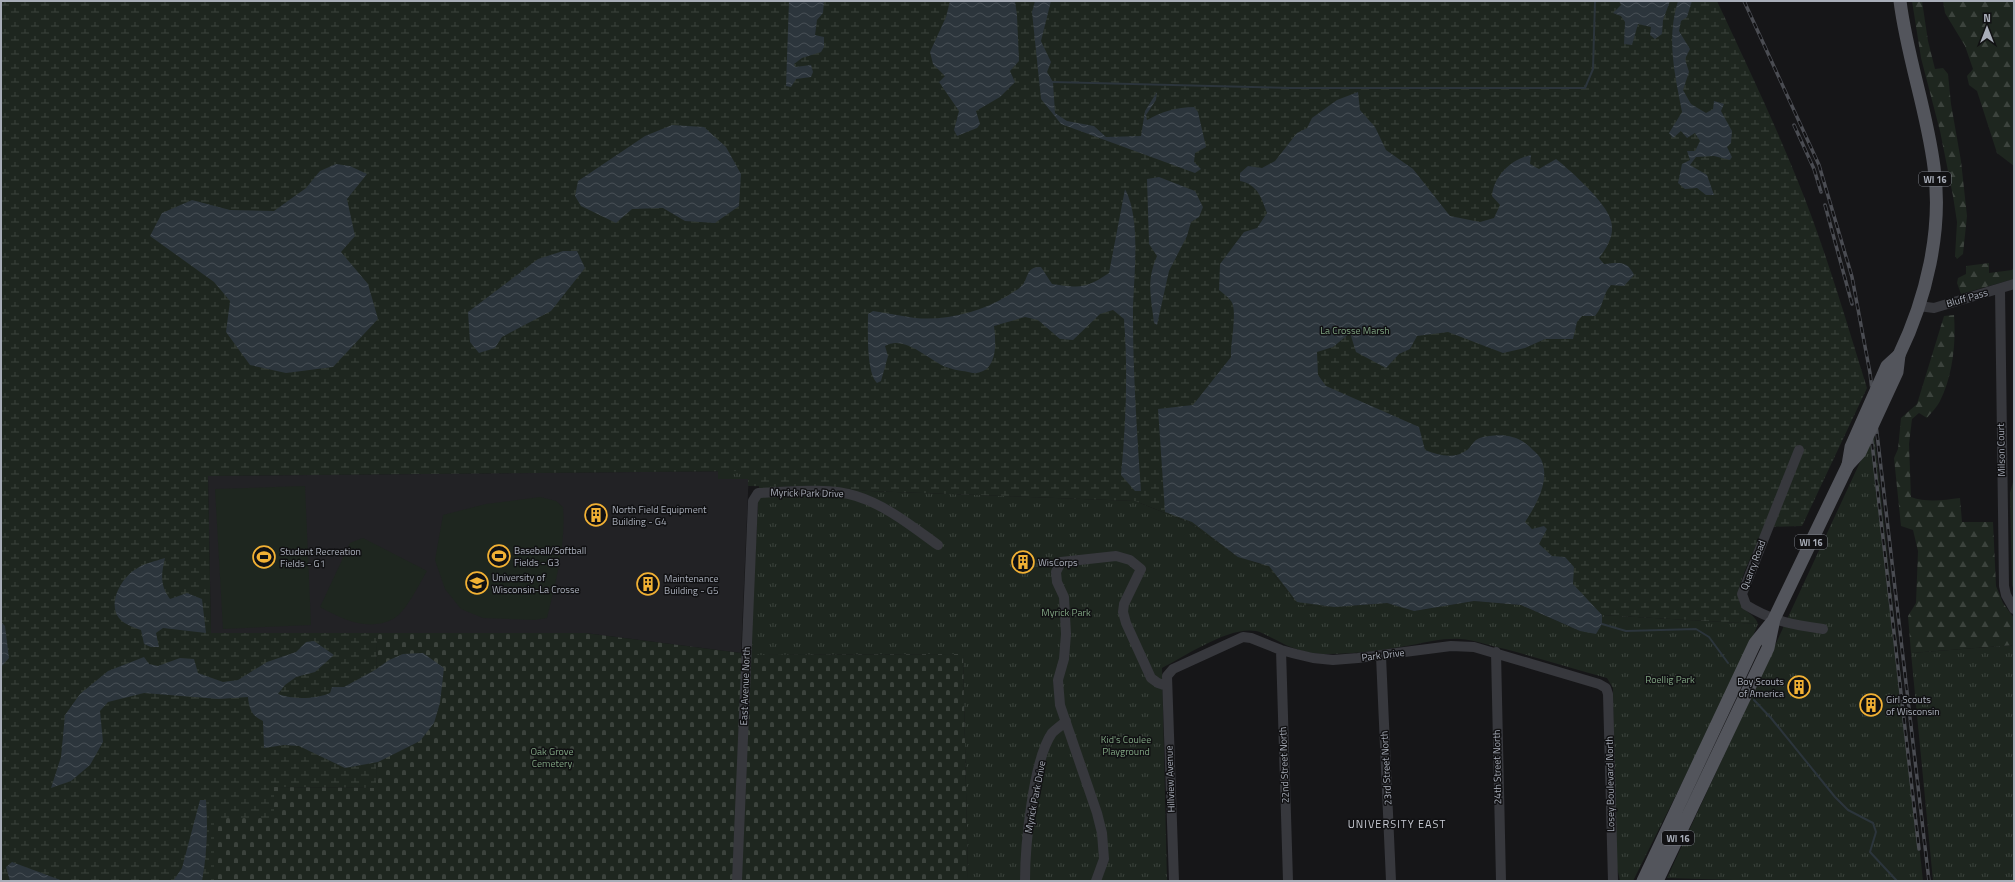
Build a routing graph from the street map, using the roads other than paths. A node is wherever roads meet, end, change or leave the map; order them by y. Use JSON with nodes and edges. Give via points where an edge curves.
{"nodes":[{"id":1,"x":1900,"y":1,"type":"edge"},
{"id":2,"x":2014,"y":284,"type":"edge"},
{"id":3,"x":2000,"y":289,"type":"junction"},
{"id":4,"x":1919,"y":306,"type":"junction"},
{"id":5,"x":1799,"y":450,"type":"dead end"},
{"id":6,"x":758,"y":493,"type":"joint"},
{"id":7,"x":938,"y":545,"type":"dead end"},
{"id":8,"x":2014,"y":609,"type":"edge"},
{"id":9,"x":1774,"y":619,"type":"junction"},
{"id":10,"x":1823,"y":629,"type":"dead end"},
{"id":11,"x":1280,"y":650,"type":"junction"},
{"id":12,"x":1496,"y":652,"type":"junction"},
{"id":13,"x":1381,"y":656,"type":"junction"},
{"id":14,"x":1167,"y":681,"type":"junction"},
{"id":15,"x":1606,"y":688,"type":"joint"},
{"id":16,"x":1066,"y":721,"type":"junction"},
{"id":17,"x":737,"y":881,"type":"edge"},
{"id":18,"x":1024,"y":881,"type":"edge"},
{"id":19,"x":1096,"y":881,"type":"edge"},
{"id":20,"x":1174,"y":881,"type":"edge"},
{"id":21,"x":1288,"y":881,"type":"edge"},
{"id":22,"x":1391,"y":881,"type":"edge"},
{"id":23,"x":1501,"y":881,"type":"edge"},
{"id":24,"x":1612,"y":881,"type":"edge"},
{"id":25,"x":1643,"y":881,"type":"edge"},
{"id":26,"x":1657,"y":881,"type":"edge"}],
"edges":[{"from":1,"to":4,"type":"main road","number":"WI 16","via":[[1912,69],[1935,168],[1933,237],[1928,277]]},
{"from":2,"to":3,"type":"street","name":"Bluff Pass"},
{"from":3,"to":4,"type":"street","name":"Bluff Pass","via":[[1934,308]]},
{"from":3,"to":8,"type":"street","name":"Milson Court","via":[[2004,586]]},
{"from":4,"to":9,"type":"main road","number":"WI 16","bridge":true,"via":[[1899,355],[1897,372],[1860,452],[1848,465]]},
{"from":5,"to":9,"type":"street","name":"Quarry Road","via":[[1742,594],[1746,605]]},
{"from":6,"to":7,"type":"street","name":"Myrick Park Drive","via":[[831,492],[857,496],[892,513]]},
{"from":6,"to":17,"type":"street","name":"East Avenue North","via":[[753,509]]},
{"from":9,"to":10,"type":"street","name":"Quarry Road","via":[[1787,624]]},
{"from":9,"to":25,"type":"main road","number":"WI 16","via":[[1755,643]]},
{"from":9,"to":26,"type":"main road","number":"WI 16","via":[[1768,648]]},
{"from":11,"to":13,"type":"street","name":"Park Drive","via":[[1333,660]]},
{"from":11,"to":14,"type":"street","name":"Park Drive","via":[[1243,637],[1173,669]]},
{"from":11,"to":21,"type":"street","name":"22nd Street North"},
{"from":12,"to":13,"type":"street","name":"Park Drive","via":[[1462,646]]},
{"from":12,"to":15,"type":"street","name":"Park Drive","via":[[1592,681]]},
{"from":12,"to":23,"type":"street","name":"24th Street North"},
{"from":13,"to":22,"type":"street","name":"23rd Street North"},
{"from":14,"to":16,"type":"street","via":[[1158,683],[1151,678],[1124,617],[1124,604],[1141,569],[1130,560],[1116,556],[1061,562],[1056,572],[1064,597],[1066,634],[1058,689]]},
{"from":14,"to":20,"type":"street","name":"Hillview Avenue"},
{"from":15,"to":24,"type":"street","name":"Losey Boulevard North"},
{"from":16,"to":18,"type":"street","name":"Myrick Park Drive","via":[[1052,733],[1035,786]]},
{"from":16,"to":19,"type":"street","via":[[1102,833],[1104,859]]}]}
